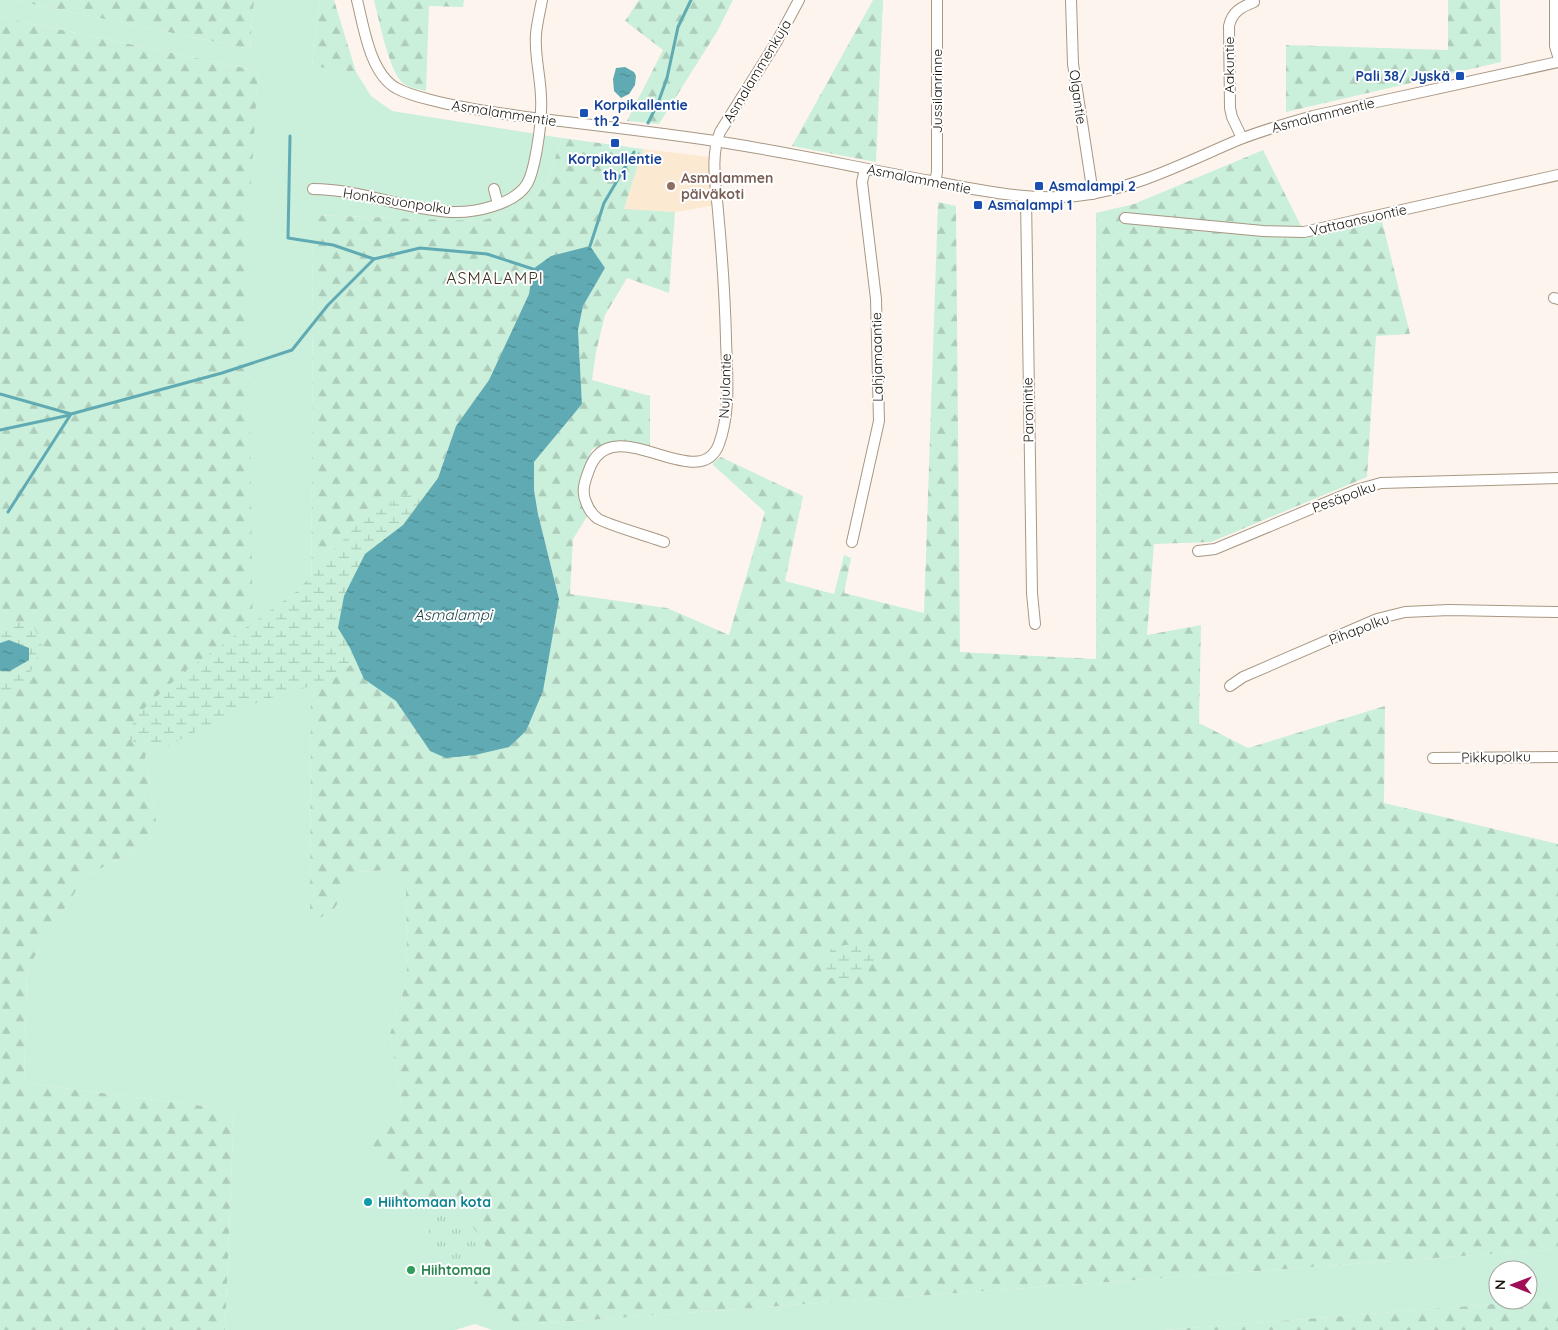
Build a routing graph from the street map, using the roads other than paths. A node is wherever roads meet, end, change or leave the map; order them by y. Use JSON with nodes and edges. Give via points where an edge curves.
{"nodes":[{"id":1,"x":356,"y":0,"type":"edge"},
{"id":2,"x":542,"y":0,"type":"edge"},
{"id":3,"x":799,"y":0,"type":"edge"},
{"id":4,"x":937,"y":0,"type":"edge"},
{"id":5,"x":1071,"y":0,"type":"edge"},
{"id":6,"x":1554,"y":0,"type":"edge"},
{"id":7,"x":1254,"y":2,"type":"dead end"},
{"id":8,"x":1558,"y":56,"type":"edge"},
{"id":9,"x":1558,"y":62,"type":"edge"},
{"id":10,"x":540,"y":118,"type":"junction"},
{"id":11,"x":1242,"y":138,"type":"junction"},
{"id":12,"x":716,"y":141,"type":"junction"},
{"id":13,"x":865,"y":169,"type":"junction"},
{"id":14,"x":1558,"y":175,"type":"edge"},
{"id":15,"x":935,"y":182,"type":"junction"},
{"id":16,"x":313,"y":189,"type":"dead end"},
{"id":17,"x":494,"y":189,"type":"dead end"},
{"id":18,"x":1092,"y":194,"type":"junction"},
{"id":19,"x":1026,"y":196,"type":"junction"},
{"id":20,"x":498,"y":204,"type":"junction"},
{"id":21,"x":1125,"y":218,"type":"dead end"},
{"id":22,"x":1558,"y":478,"type":"edge"},
{"id":23,"x":664,"y":542,"type":"dead end"},
{"id":24,"x":852,"y":542,"type":"dead end"},
{"id":25,"x":1198,"y":551,"type":"dead end"},
{"id":26,"x":1558,"y":612,"type":"edge"},
{"id":27,"x":1035,"y":624,"type":"dead end"},
{"id":28,"x":1230,"y":686,"type":"dead end"},
{"id":29,"x":1558,"y":757,"type":"edge"},
{"id":30,"x":1434,"y":758,"type":"dead end"}],
"edges":[{"from":1,"to":10,"type":"street","name":"Asmalammentie","via":[[374,61],[380,73],[394,87],[448,105]]},
{"from":2,"to":10,"type":"street","name":"Honkasuonpolku","via":[[536,34]]},
{"from":3,"to":12,"type":"street","name":"Asmalammenkuja"},
{"from":4,"to":15,"type":"street","name":"Jussilanrinne"},
{"from":5,"to":18,"type":"street","name":"Olgantie","via":[[1073,64]]},
{"from":6,"to":8,"type":"street"},
{"from":7,"to":11,"type":"street","name":"Aakuntie","via":[[1235,12],[1229,26],[1230,108]]},
{"from":9,"to":11,"type":"street","name":"Asmalammentie","via":[[1313,116]]},
{"from":10,"to":12,"type":"street","name":"Asmalammentie"},
{"from":10,"to":20,"type":"street","name":"Honkasuonpolku","via":[[532,174],[526,185],[509,200]]},
{"from":11,"to":18,"type":"street","name":"Asmalammentie","via":[[1155,176]]},
{"from":12,"to":13,"type":"street","name":"Asmalammentie"},
{"from":12,"to":23,"type":"street","name":"Nujulantie","via":[[728,375],[727,416],[718,446],[713,456],[691,463],[632,447],[604,449],[590,467],[583,488],[588,508],[598,519]]},
{"from":13,"to":15,"type":"street","name":"Asmalammentie"},
{"from":13,"to":24,"type":"street","name":"Lahjamaantie","via":[[862,182],[876,299],[879,421]]},
{"from":14,"to":21,"type":"street","name":"Vattaansuontie","via":[[1304,232]]},
{"from":15,"to":19,"type":"street","name":"Asmalammentie"},
{"from":16,"to":20,"type":"street","name":"Honkasuonpolku","via":[[348,192],[450,212]]},
{"from":17,"to":20,"type":"street"},
{"from":18,"to":19,"type":"street","name":"Asmalammentie"},
{"from":19,"to":27,"type":"street","name":"Paronintie"},
{"from":22,"to":25,"type":"street","name":"Pesäpolku","via":[[1381,483],[1356,490],[1215,550]]},
{"from":26,"to":28,"type":"street","name":"Pihapolku","via":[[1405,612],[1377,619],[1243,677]]},
{"from":29,"to":30,"type":"street","name":"Pikkupolku"}]}
